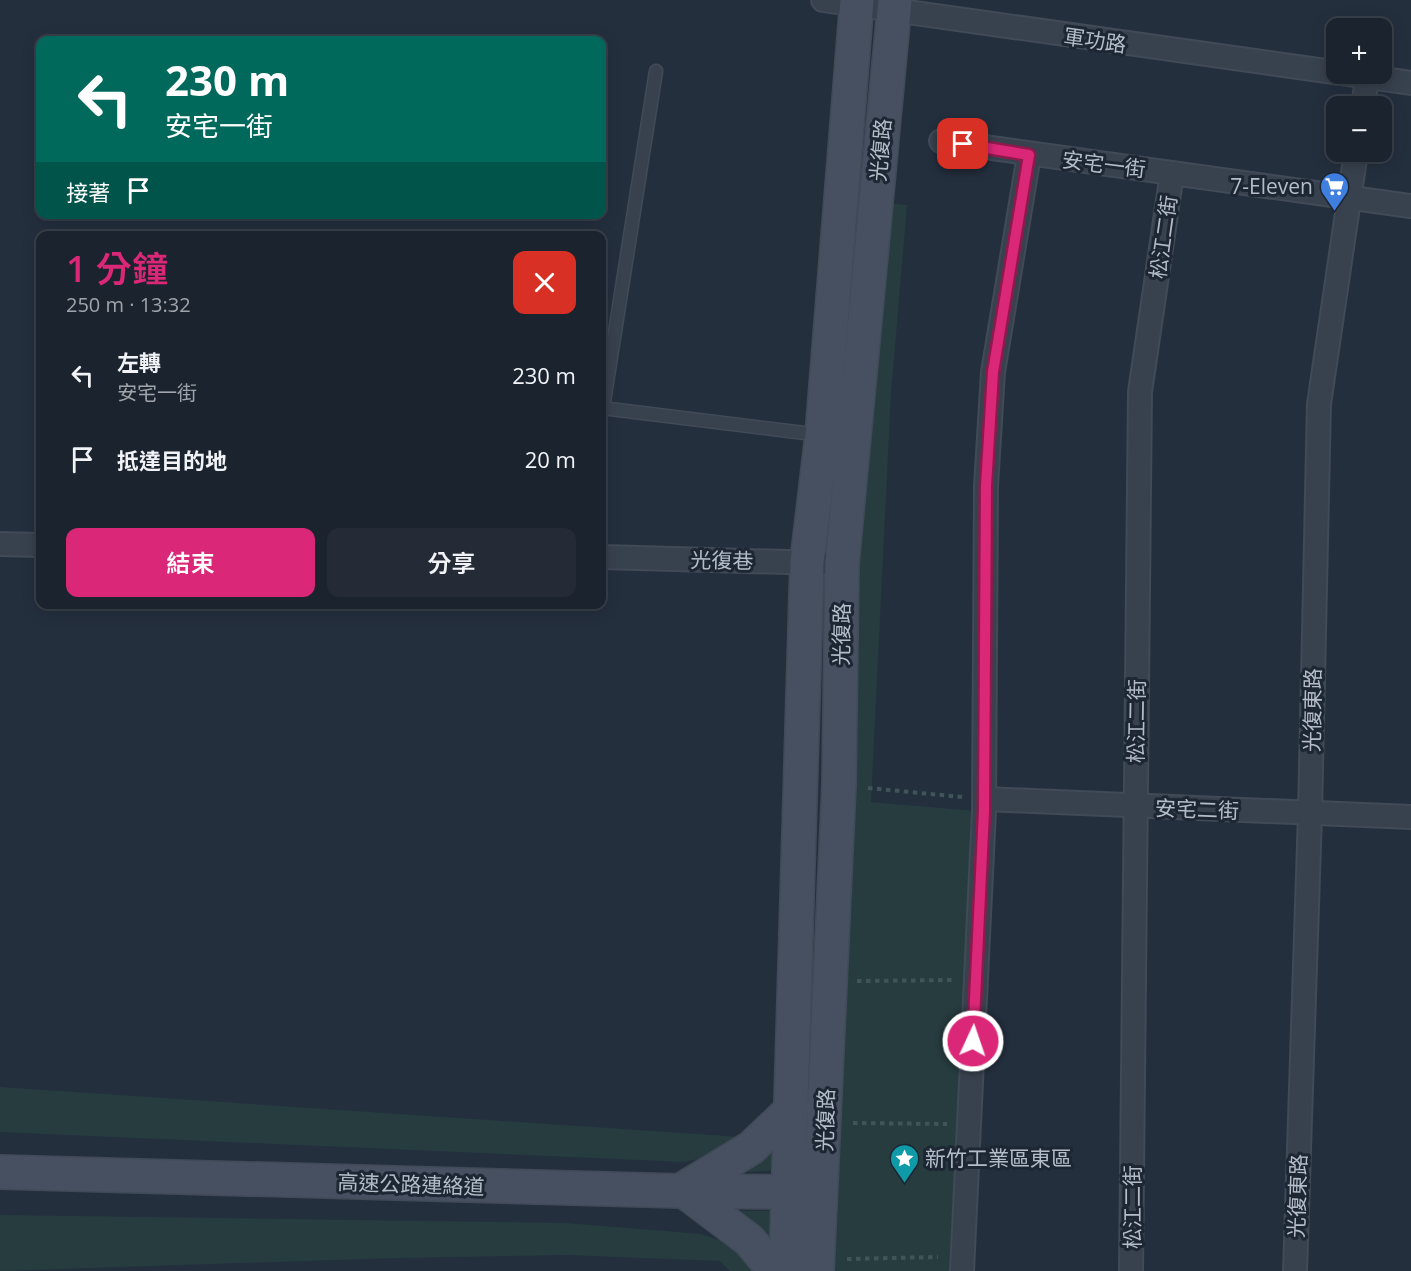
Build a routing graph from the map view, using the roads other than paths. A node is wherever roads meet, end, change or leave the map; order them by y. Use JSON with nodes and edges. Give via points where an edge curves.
{"nodes":[{"id":1,"x":823,"y":0,"type":"edge"},
{"id":2,"x":857,"y":3,"type":"edge"},
{"id":3,"x":894,"y":6,"type":"edge"},
{"id":4,"x":656,"y":71,"type":"dead end"},
{"id":5,"x":1326,"y":73,"type":"edge"},
{"id":6,"x":1392,"y":81,"type":"edge"},
{"id":7,"x":1411,"y":83,"type":"edge"},
{"id":8,"x":940,"y":141,"type":"dead end"},
{"id":9,"x":1029,"y":155,"type":"junction"},
{"id":10,"x":1354,"y":162,"type":"edge"},
{"id":11,"x":1172,"y":173,"type":"junction"},
{"id":12,"x":1349,"y":198,"type":"junction"},
{"id":13,"x":1411,"y":206,"type":"edge"},
{"id":14,"x":606,"y":383,"type":"edge"},
{"id":15,"x":606,"y":409,"type":"edge"},
{"id":16,"x":822,"y":436,"type":"junction"},
{"id":17,"x":0,"y":544,"type":"edge"},
{"id":18,"x":36,"y":544,"type":"edge"},
{"id":19,"x":606,"y":557,"type":"edge"},
{"id":20,"x":807,"y":562,"type":"junction"},
{"id":21,"x":842,"y":564,"type":"junction"},
{"id":22,"x":984,"y":799,"type":"junction"},
{"id":23,"x":1135,"y":807,"type":"junction"},
{"id":24,"x":1310,"y":814,"type":"junction"},
{"id":25,"x":1411,"y":817,"type":"edge"},
{"id":26,"x":793,"y":1108,"type":"junction"},
{"id":27,"x":0,"y":1172,"type":"edge"},
{"id":28,"x":682,"y":1191,"type":"junction"},
{"id":29,"x":822,"y":1191,"type":"junction"},
{"id":30,"x":787,"y":1192,"type":"junction"},
{"id":31,"x":962,"y":1264,"type":"edge"},
{"id":32,"x":830,"y":1265,"type":"edge"},
{"id":33,"x":774,"y":1271,"type":"edge"},
{"id":34,"x":786,"y":1271,"type":"edge"},
{"id":35,"x":1131,"y":1271,"type":"edge"},
{"id":36,"x":1295,"y":1271,"type":"edge"}],
"edges":[{"from":1,"to":2,"type":"street","name":"軍功路"},
{"from":2,"to":3,"type":"street","name":"軍功路"},
{"from":2,"to":16,"type":"street","name":"光復路"},
{"from":3,"to":5,"type":"street","name":"軍功路"},
{"from":3,"to":21,"type":"street","name":"光復路"},
{"from":4,"to":14,"type":"lane"},
{"from":6,"to":7,"type":"street","name":"軍功路"},
{"from":8,"to":9,"type":"street","name":"安宅一街"},
{"from":9,"to":11,"type":"street","name":"安宅一街"},
{"from":9,"to":22,"type":"street","via":[[993,372],[986,486]]},
{"from":10,"to":12,"type":"street","name":"光復東路"},
{"from":11,"to":12,"type":"street","name":"安宅一街"},
{"from":11,"to":23,"type":"street","name":"松江二街","via":[[1140,392]]},
{"from":12,"to":13,"type":"street","name":"安宅一街"},
{"from":12,"to":24,"type":"street","name":"光復東路","via":[[1318,404]]},
{"from":15,"to":16,"type":"lane"},
{"from":16,"to":20,"type":"street","name":"光復路"},
{"from":17,"to":18,"type":"street"},
{"from":19,"to":20,"type":"street","name":"光復巷"},
{"from":20,"to":21,"type":"street","name":"光復巷"},
{"from":20,"to":26,"type":"street","name":"光復路"},
{"from":21,"to":29,"type":"street","name":"光復路","via":[[839,785]]},
{"from":22,"to":23,"type":"street","name":"安宅二街"},
{"from":22,"to":31,"type":"street"},
{"from":23,"to":24,"type":"street","name":"安宅二街"},
{"from":23,"to":35,"type":"street","name":"松江二街"},
{"from":24,"to":25,"type":"street","name":"安宅二街"},
{"from":24,"to":36,"type":"street","name":"光復東路"},
{"from":26,"to":28,"type":"street","via":[[751,1148]]},
{"from":26,"to":30,"type":"street","name":"光復路"},
{"from":27,"to":28,"type":"street","name":"高速公路連絡道"},
{"from":28,"to":30,"type":"street","name":"高速公路連絡道"},
{"from":28,"to":33,"type":"street","via":[[749,1240]]},
{"from":29,"to":30,"type":"street","name":"高速公路連絡道"},
{"from":29,"to":32,"type":"street","name":"光復路"},
{"from":30,"to":34,"type":"street","name":"光復路"}]}
